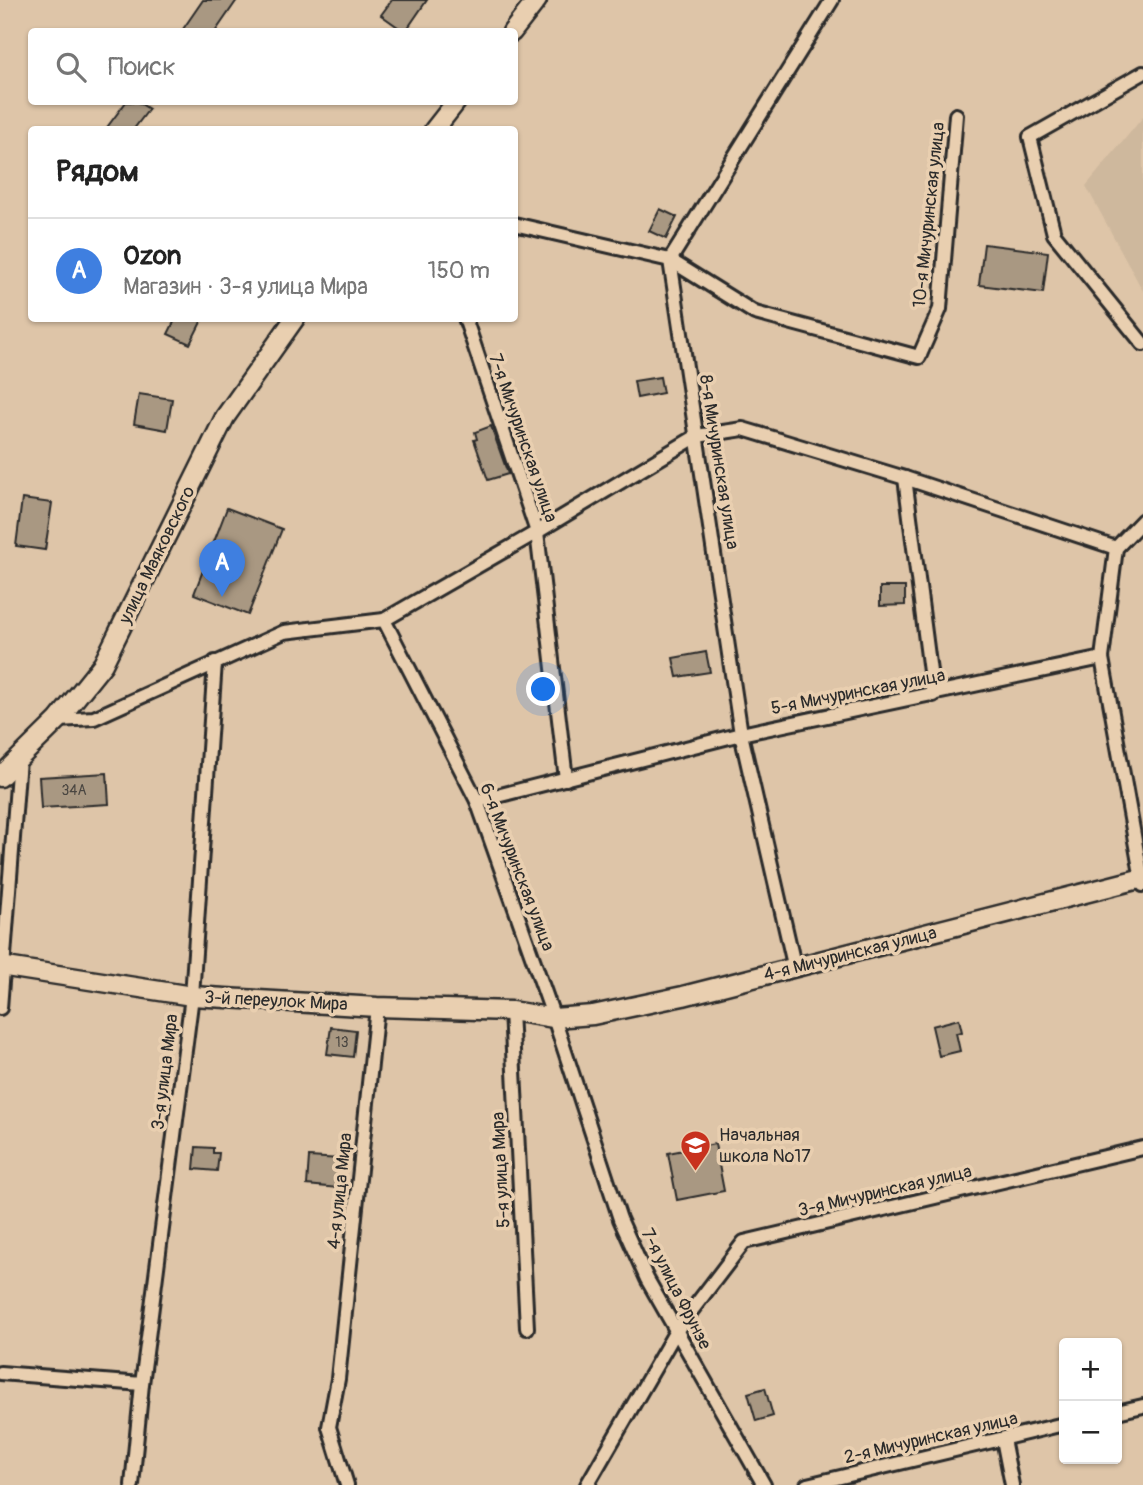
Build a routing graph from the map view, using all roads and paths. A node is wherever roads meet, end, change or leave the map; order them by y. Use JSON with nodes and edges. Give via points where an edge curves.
{"nodes":[{"id":1,"x":537,"y":0,"type":"edge"},
{"id":2,"x":832,"y":0,"type":"edge"},
{"id":3,"x":515,"y":28,"type":"edge"},
{"id":4,"x":1143,"y":73,"type":"edge"},
{"id":5,"x":454,"y":105,"type":"edge"},
{"id":6,"x":956,"y":115,"type":"dead end"},
{"id":7,"x":437,"y":126,"type":"edge"},
{"id":8,"x":518,"y":225,"type":"edge"},
{"id":9,"x":670,"y":260,"type":"junction"},
{"id":10,"x":292,"y":322,"type":"edge"},
{"id":11,"x":466,"y":322,"type":"edge"},
{"id":12,"x":1143,"y":344,"type":"edge"},
{"id":13,"x":697,"y":436,"type":"junction"},
{"id":14,"x":905,"y":478,"type":"junction"},
{"id":15,"x":1143,"y":520,"type":"edge"},
{"id":16,"x":537,"y":532,"type":"junction"},
{"id":17,"x":1116,"y":548,"type":"junction"},
{"id":18,"x":384,"y":620,"type":"junction"},
{"id":19,"x":1102,"y":658,"type":"junction"},
{"id":20,"x":215,"y":662,"type":"junction"},
{"id":21,"x":933,"y":695,"type":"junction"},
{"id":22,"x":58,"y":720,"type":"junction"},
{"id":23,"x":741,"y":734,"type":"junction"},
{"id":24,"x":19,"y":759,"type":"junction"},
{"id":25,"x":0,"y":777,"type":"edge"},
{"id":26,"x":566,"y":779,"type":"junction"},
{"id":27,"x":477,"y":801,"type":"junction"},
{"id":28,"x":1142,"y":881,"type":"edge"},
{"id":29,"x":2,"y":966,"type":"edge"},
{"id":30,"x":795,"y":969,"type":"junction"},
{"id":31,"x":192,"y":996,"type":"junction"},
{"id":32,"x":377,"y":1007,"type":"junction"},
{"id":33,"x":0,"y":1008,"type":"edge"},
{"id":34,"x":511,"y":1011,"type":"junction"},
{"id":35,"x":554,"y":1018,"type":"junction"},
{"id":36,"x":1143,"y":1148,"type":"edge"},
{"id":37,"x":527,"y":1328,"type":"dead end"},
{"id":38,"x":676,"y":1331,"type":"junction"},
{"id":39,"x":0,"y":1373,"type":"edge"},
{"id":40,"x":142,"y":1384,"type":"junction"},
{"id":41,"x":1143,"y":1405,"type":"edge"},
{"id":42,"x":1122,"y":1411,"type":"edge"},
{"id":43,"x":1059,"y":1425,"type":"edge"},
{"id":44,"x":1003,"y":1439,"type":"junction"},
{"id":45,"x":132,"y":1485,"type":"edge"},
{"id":46,"x":347,"y":1485,"type":"edge"},
{"id":47,"x":587,"y":1485,"type":"edge"},
{"id":48,"x":764,"y":1485,"type":"edge"},
{"id":49,"x":807,"y":1485,"type":"edge"},
{"id":50,"x":1012,"y":1485,"type":"edge"}],
"edges":[{"from":1,"to":3,"type":"street"},
{"from":2,"to":9,"type":"street"},
{"from":4,"to":12,"type":"street","via":[[1030,137],[1054,234]]},
{"from":5,"to":7,"type":"street"},
{"from":6,"to":9,"type":"street","name":"10-я Мичуринская улица","via":[[940,309],[919,357],[755,313]]},
{"from":8,"to":9,"type":"street"},
{"from":9,"to":13,"type":"street","name":"8-я Мичуринская улица"},
{"from":10,"to":22,"type":"street","name":"улица Маяковского","via":[[225,417],[103,664]]},
{"from":11,"to":16,"type":"street","name":"7-я Мичуринская улица"},
{"from":13,"to":14,"type":"street","via":[[743,429]]},
{"from":13,"to":16,"type":"street"},
{"from":13,"to":23,"type":"street","name":"8-я Мичуринская улица"},
{"from":14,"to":17,"type":"street"},
{"from":14,"to":21,"type":"street"},
{"from":15,"to":17,"type":"street"},
{"from":16,"to":18,"type":"street"},
{"from":16,"to":26,"type":"street","name":"7-я Мичуринская улица"},
{"from":17,"to":19,"type":"street"},
{"from":18,"to":20,"type":"street","via":[[284,632]]},
{"from":18,"to":27,"type":"street","name":"6-я Мичуринская улица"},
{"from":19,"to":21,"type":"street","name":"5-я Мичуринская улица"},
{"from":19,"to":28,"type":"street"},
{"from":20,"to":22,"type":"street","via":[[94,718]]},
{"from":20,"to":31,"type":"street","name":"3-я улица Мира"},
{"from":21,"to":23,"type":"street","name":"5-я Мичуринская улица"},
{"from":22,"to":24,"type":"street","name":"улица Маяковского"},
{"from":23,"to":26,"type":"street","name":"5-я Мичуринская улица"},
{"from":23,"to":30,"type":"street","name":"8-я Мичуринская улица"},
{"from":24,"to":25,"type":"street","name":"улица Маяковского"},
{"from":24,"to":29,"type":"street"},
{"from":26,"to":27,"type":"street","name":"5-я Мичуринская улица"},
{"from":27,"to":35,"type":"street","name":"6-я Мичуринская улица"},
{"from":28,"to":30,"type":"street","name":"4-я Мичуринская улица"},
{"from":29,"to":31,"type":"street","name":"3-й переулок Мира"},
{"from":29,"to":33,"type":"street"},
{"from":30,"to":35,"type":"street","name":"4-я Мичуринская улица","via":[[606,1012]]},
{"from":31,"to":32,"type":"street","name":"3-й переулок Мира"},
{"from":31,"to":40,"type":"street","name":"3-я улица Мира"},
{"from":32,"to":34,"type":"street","name":"3-й переулок Мира"},
{"from":32,"to":46,"type":"street","name":"4-я улица Мира","via":[[329,1427]]},
{"from":34,"to":35,"type":"street","name":"3-й переулок Мира"},
{"from":34,"to":37,"type":"street","name":"5-я улица Мира"},
{"from":35,"to":38,"type":"street","name":"7-я улица Фрунзе","via":[[621,1219]]},
{"from":36,"to":38,"type":"street","name":"3-я Мичуринская улица","via":[[744,1242]]},
{"from":38,"to":47,"type":"street","name":"3-я Мичуринская улица"},
{"from":38,"to":48,"type":"street","name":"7-я улица Фрунзе"},
{"from":39,"to":40,"type":"street"},
{"from":40,"to":45,"type":"street","name":"3-я улица Мира"},
{"from":41,"to":42,"type":"street"},
{"from":43,"to":44,"type":"street","name":"2-я Мичуринская улица"},
{"from":44,"to":49,"type":"street","name":"2-я Мичуринская улица"},
{"from":44,"to":50,"type":"street"}]}
